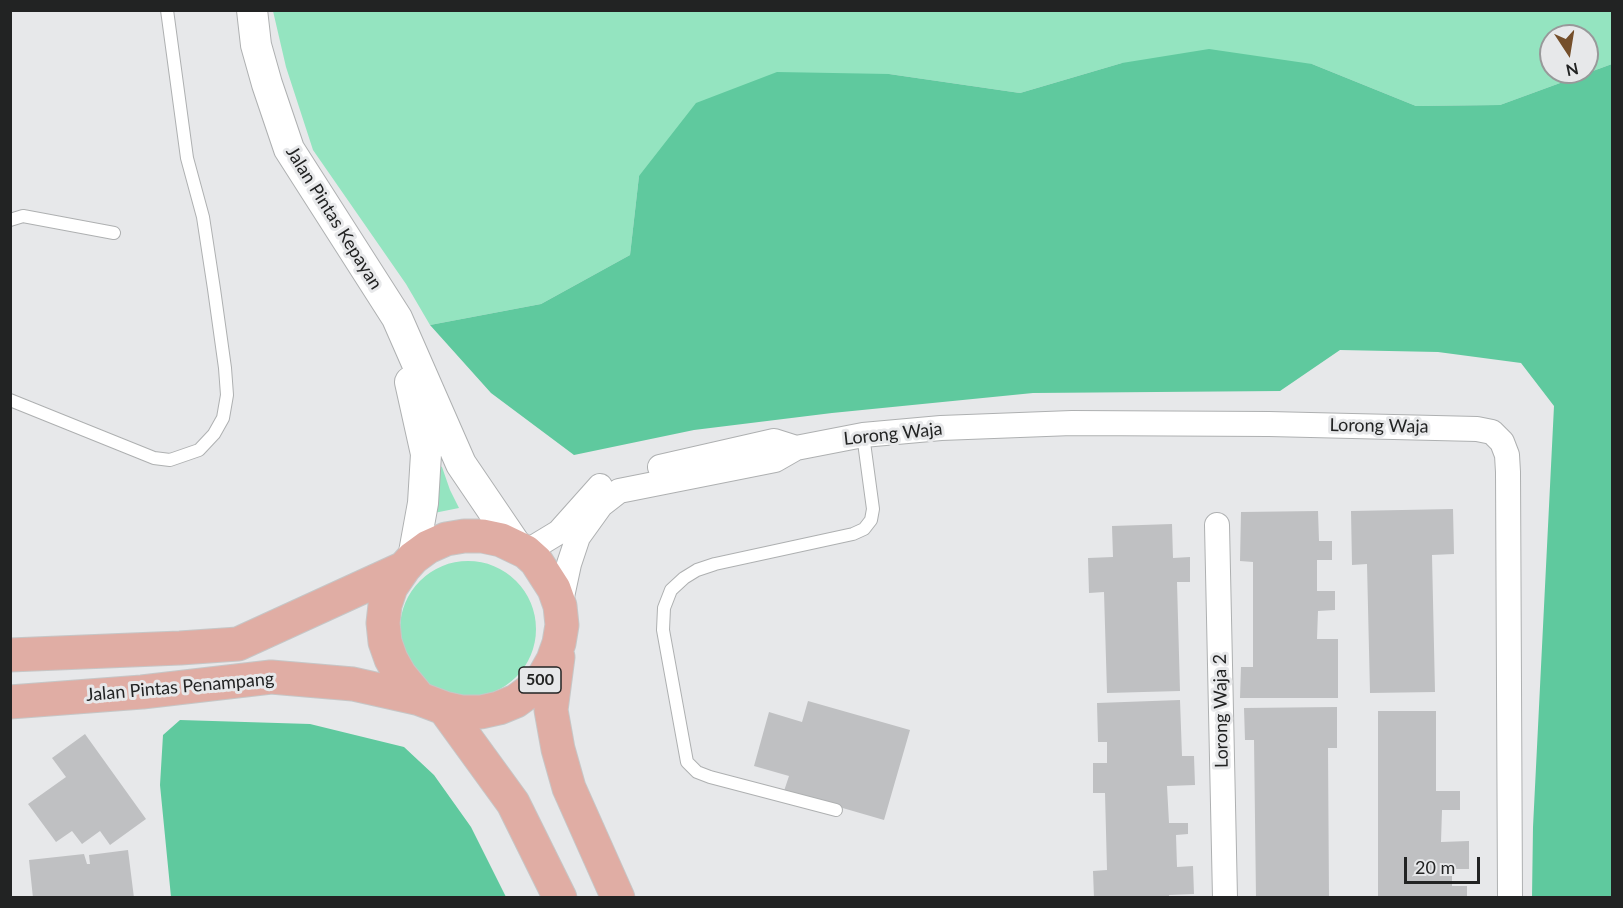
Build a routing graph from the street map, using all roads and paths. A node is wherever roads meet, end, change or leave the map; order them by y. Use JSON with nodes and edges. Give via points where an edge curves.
{"nodes":[{"id":1,"x":167,"y":10,"type":"edge"},
{"id":2,"x":252,"y":10,"type":"edge"},
{"id":3,"x":10,"y":220,"type":"edge"},
{"id":4,"x":114,"y":234,"type":"dead end"},
{"id":5,"x":397,"y":318,"type":"junction"},
{"id":6,"x":10,"y":400,"type":"edge"},
{"id":7,"x":863,"y":435,"type":"junction"},
{"id":8,"x":796,"y":448,"type":"junction"},
{"id":9,"x":1217,"y":525,"type":"dead end"},
{"id":10,"x":522,"y":550,"type":"junction"},
{"id":11,"x":409,"y":563,"type":"junction"},
{"id":12,"x":560,"y":606,"type":"junction"},
{"id":13,"x":559,"y":643,"type":"junction"},
{"id":14,"x":10,"y":655,"type":"edge"},
{"id":15,"x":10,"y":702,"type":"edge"},
{"id":16,"x":432,"y":703,"type":"junction"},
{"id":17,"x":836,"y":810,"type":"dead end"},
{"id":18,"x":560,"y":897,"type":"edge"},
{"id":19,"x":618,"y":897,"type":"edge"},
{"id":20,"x":1226,"y":897,"type":"edge"},
{"id":21,"x":1510,"y":897,"type":"edge"}],
"edges":[{"from":1,"to":6,"type":"lane","via":[[187,158],[203,216],[214,289],[227,395],[223,418],[199,450],[170,460],[154,459]]},
{"from":2,"to":5,"type":"street","name":"Jalan Pintas Kepayan","via":[[256,45],[289,149]]},
{"from":3,"to":4,"type":"lane","via":[[22,216]]},
{"from":5,"to":10,"type":"street","name":"Jalan Pintas Kepayan","via":[[461,464]]},
{"from":5,"to":11,"type":"street","name":"Jalan Pintas Kepayan","via":[[426,454],[423,503]]},
{"from":7,"to":8,"type":"street","name":"Lorong Waja"},
{"from":7,"to":17,"type":"lane","via":[[873,509],[864,529],[697,570],[671,590],[664,608],[663,630],[687,762],[710,777]]},
{"from":7,"to":21,"type":"street","name":"Lorong Waja","via":[[1071,423],[1280,424],[1492,432],[1502,442],[1508,472]]},
{"from":8,"to":10,"type":"street","name":"Lorong Waja","via":[[774,441],[607,479],[559,532]]},
{"from":8,"to":12,"type":"street","name":"Lorong Waja","via":[[775,460],[619,491],[601,505],[578,537]]},
{"from":9,"to":20,"type":"street","name":"Lorong Waja 2"},
{"from":10,"to":11,"type":"main road","number":"500","via":[[492,538],[464,536],[428,547]]},
{"from":10,"to":12,"type":"main road","number":"500","via":[[545,572]]},
{"from":11,"to":14,"type":"main road","number":"500","via":[[238,644]]},
{"from":11,"to":16,"type":"main road","number":"500","via":[[385,605],[385,642],[400,675]]},
{"from":12,"to":13,"type":"main road","number":"500"},
{"from":13,"to":16,"type":"main road","number":"500","via":[[544,676],[516,701],[481,712],[462,712]]},
{"from":13,"to":19,"type":"main road","number":"500","via":[[551,710],[558,749],[569,788]]},
{"from":15,"to":16,"type":"main road","name":"Jalan Pintas Penampang","number":"500","via":[[271,677],[353,684]]},
{"from":16,"to":18,"type":"main road","number":"500","via":[[513,803]]}]}
